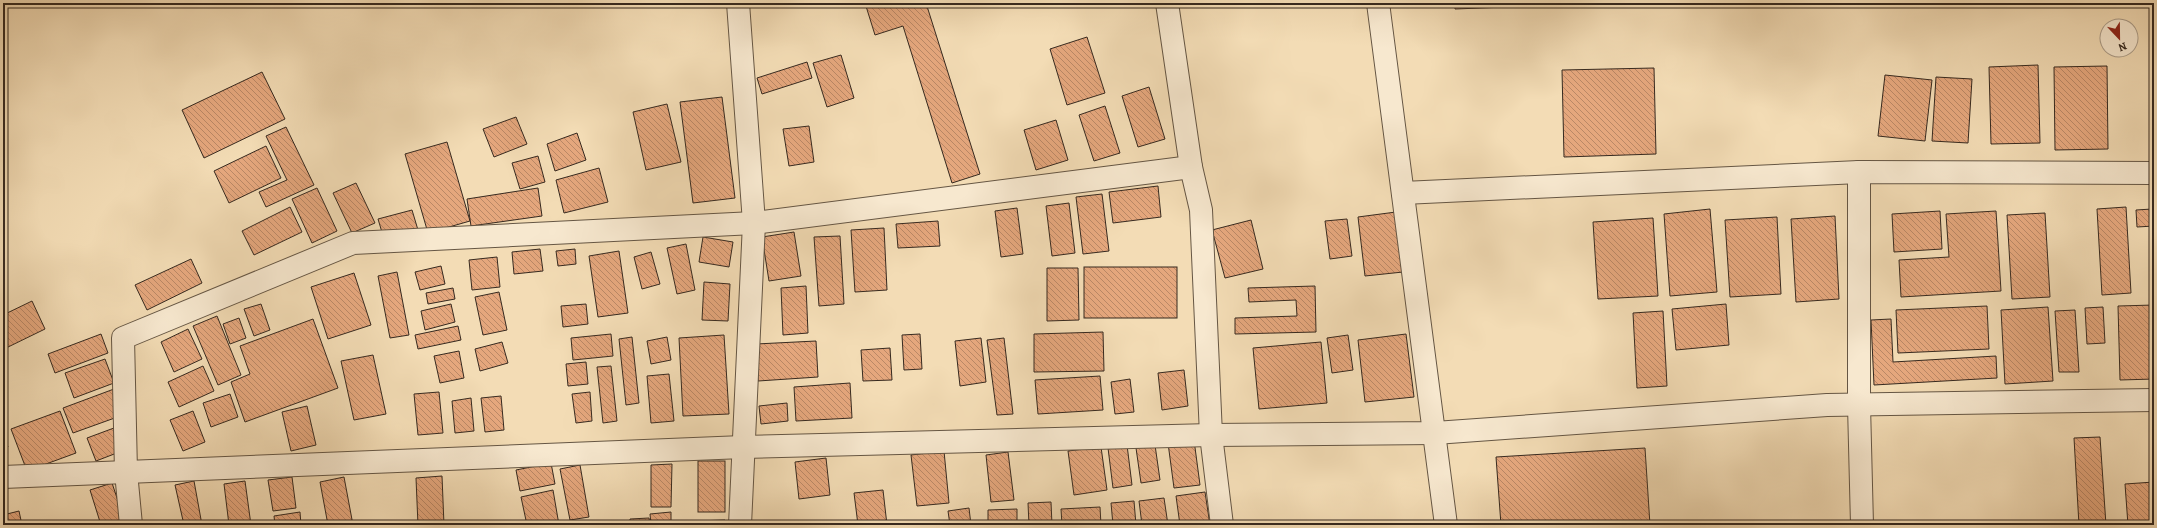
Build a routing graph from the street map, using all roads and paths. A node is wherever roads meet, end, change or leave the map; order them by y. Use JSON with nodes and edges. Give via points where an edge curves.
{"nodes":[{"id":1,"x":738,"y":3,"type":"edge"},
{"id":2,"x":1167,"y":3,"type":"edge"},
{"id":3,"x":1378,"y":3,"type":"edge"},
{"id":4,"x":1191,"y":167,"type":"junction"},
{"id":5,"x":1859,"y":172,"type":"junction"},
{"id":6,"x":2154,"y":173,"type":"edge"},
{"id":7,"x":1403,"y":193,"type":"junction"},
{"id":8,"x":754,"y":223,"type":"junction"},
{"id":9,"x":2154,"y":400,"type":"edge"},
{"id":10,"x":1859,"y":404,"type":"junction"},
{"id":11,"x":1435,"y":433,"type":"junction"},
{"id":12,"x":1211,"y":435,"type":"junction"},
{"id":13,"x":743,"y":447,"type":"junction"},
{"id":14,"x":126,"y":472,"type":"junction"},
{"id":15,"x":3,"y":477,"type":"edge"},
{"id":16,"x":131,"y":525,"type":"edge"},
{"id":17,"x":740,"y":525,"type":"edge"},
{"id":18,"x":1222,"y":525,"type":"edge"},
{"id":19,"x":1446,"y":525,"type":"edge"},
{"id":20,"x":1862,"y":525,"type":"edge"}],
"edges":[{"from":1,"to":8,"type":"street"},
{"from":2,"to":4,"type":"street"},
{"from":3,"to":7,"type":"street"},
{"from":4,"to":8,"type":"street"},
{"from":4,"to":12,"type":"street","via":[[1201,210]]},
{"from":5,"to":6,"type":"street"},
{"from":5,"to":7,"type":"street"},
{"from":5,"to":10,"type":"street"},
{"from":7,"to":11,"type":"street"},
{"from":8,"to":13,"type":"street"},
{"from":8,"to":14,"type":"street","via":[[353,243],[123,338]]},
{"from":9,"to":10,"type":"street"},
{"from":10,"to":11,"type":"street"},
{"from":10,"to":20,"type":"street"},
{"from":11,"to":12,"type":"street"},
{"from":11,"to":19,"type":"street"},
{"from":12,"to":13,"type":"street"},
{"from":12,"to":18,"type":"street"},
{"from":13,"to":14,"type":"street"},
{"from":13,"to":17,"type":"street"},
{"from":14,"to":15,"type":"street"},
{"from":14,"to":16,"type":"street"}]}
